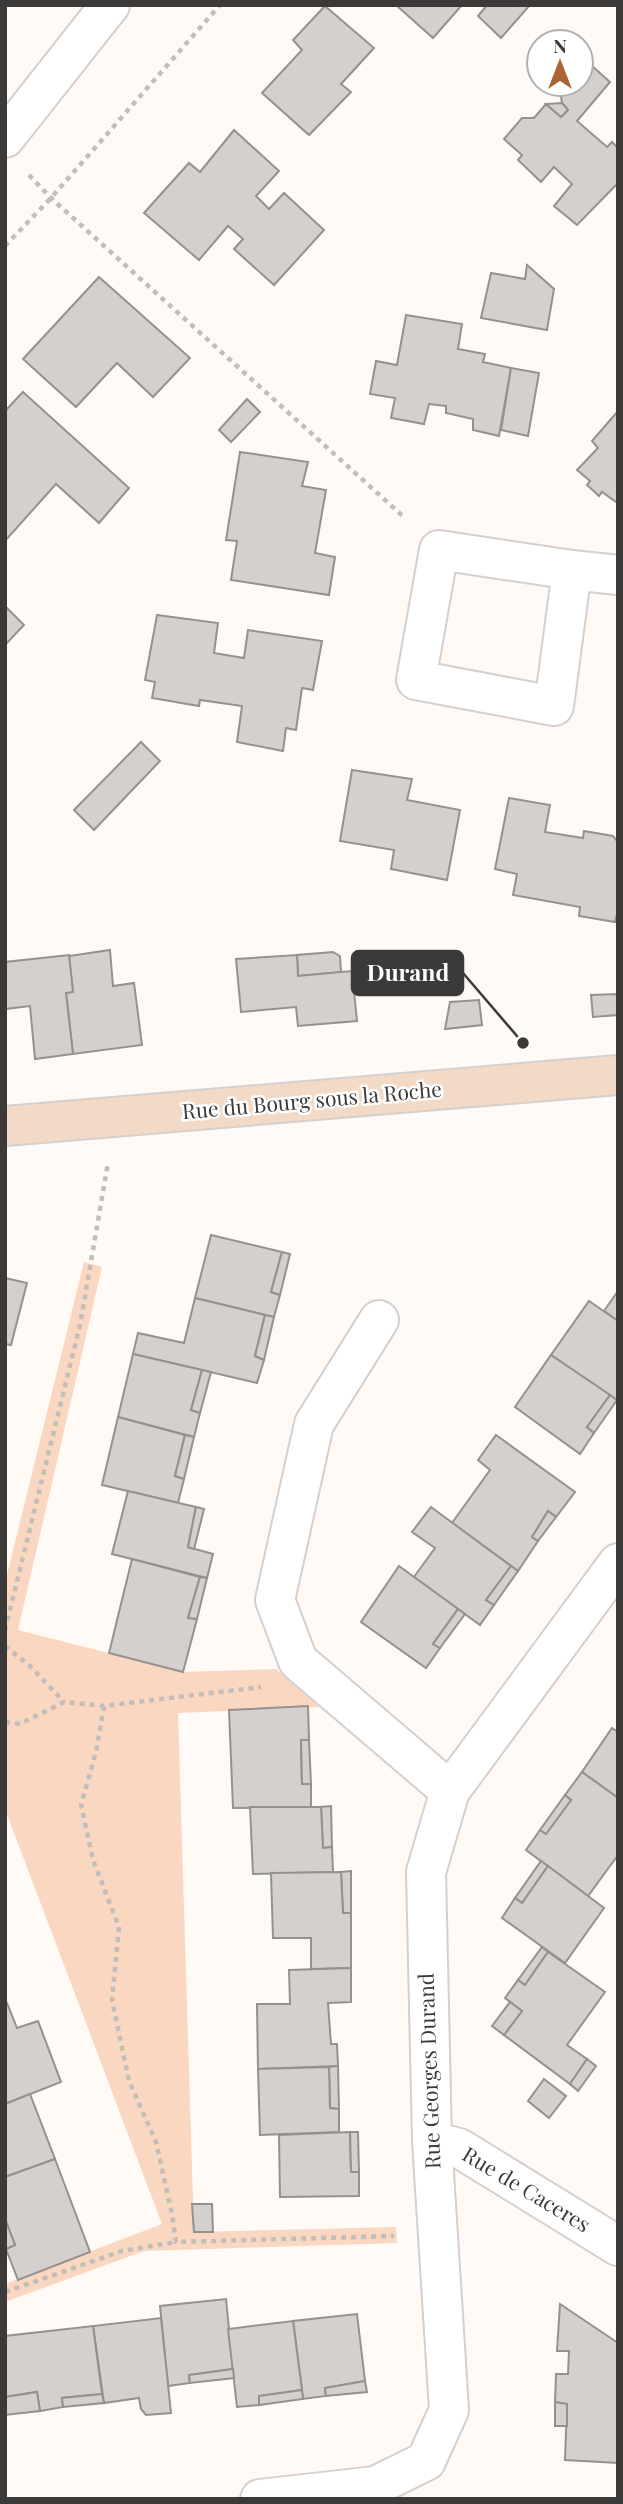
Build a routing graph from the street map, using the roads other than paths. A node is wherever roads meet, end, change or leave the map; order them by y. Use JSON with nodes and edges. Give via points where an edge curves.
{"nodes":[{"id":1,"x":110,"y":5,"type":"edge"},
{"id":2,"x":14,"y":154,"type":"edge"},
{"id":3,"x":572,"y":570,"type":"junction"},
{"id":4,"x":618,"y":575,"type":"edge"},
{"id":5,"x":618,"y":1075,"type":"edge"},
{"id":6,"x":5,"y":1126,"type":"edge"},
{"id":7,"x":379,"y":1320,"type":"dead end"},
{"id":8,"x":618,"y":1563,"type":"edge"},
{"id":9,"x":450,"y":1791,"type":"junction"},
{"id":10,"x":432,"y":2141,"type":"junction"},
{"id":11,"x":618,"y":2246,"type":"edge"},
{"id":12,"x":260,"y":2499,"type":"edge"}],
"edges":[{"from":1,"to":2,"type":"street"},
{"from":3,"to":3,"type":"street","via":[[439,550],[416,680],[554,706]]},
{"from":3,"to":4,"type":"street"},
{"from":5,"to":6,"type":"main road","name":"Rue du Bourg sous la Roche"},
{"from":7,"to":9,"type":"street","via":[[314,1424],[275,1600],[298,1661]]},
{"from":8,"to":9,"type":"street","name":"Rue Georges Durand"},
{"from":9,"to":10,"type":"street","name":"Rue Georges Durand","via":[[426,1872]]},
{"from":10,"to":11,"type":"street","name":"Rue de Caceres","via":[[459,2148]]},
{"from":10,"to":12,"type":"street","name":"Rue Georges Durand","via":[[449,2410],[426,2460],[375,2486]]}]}
